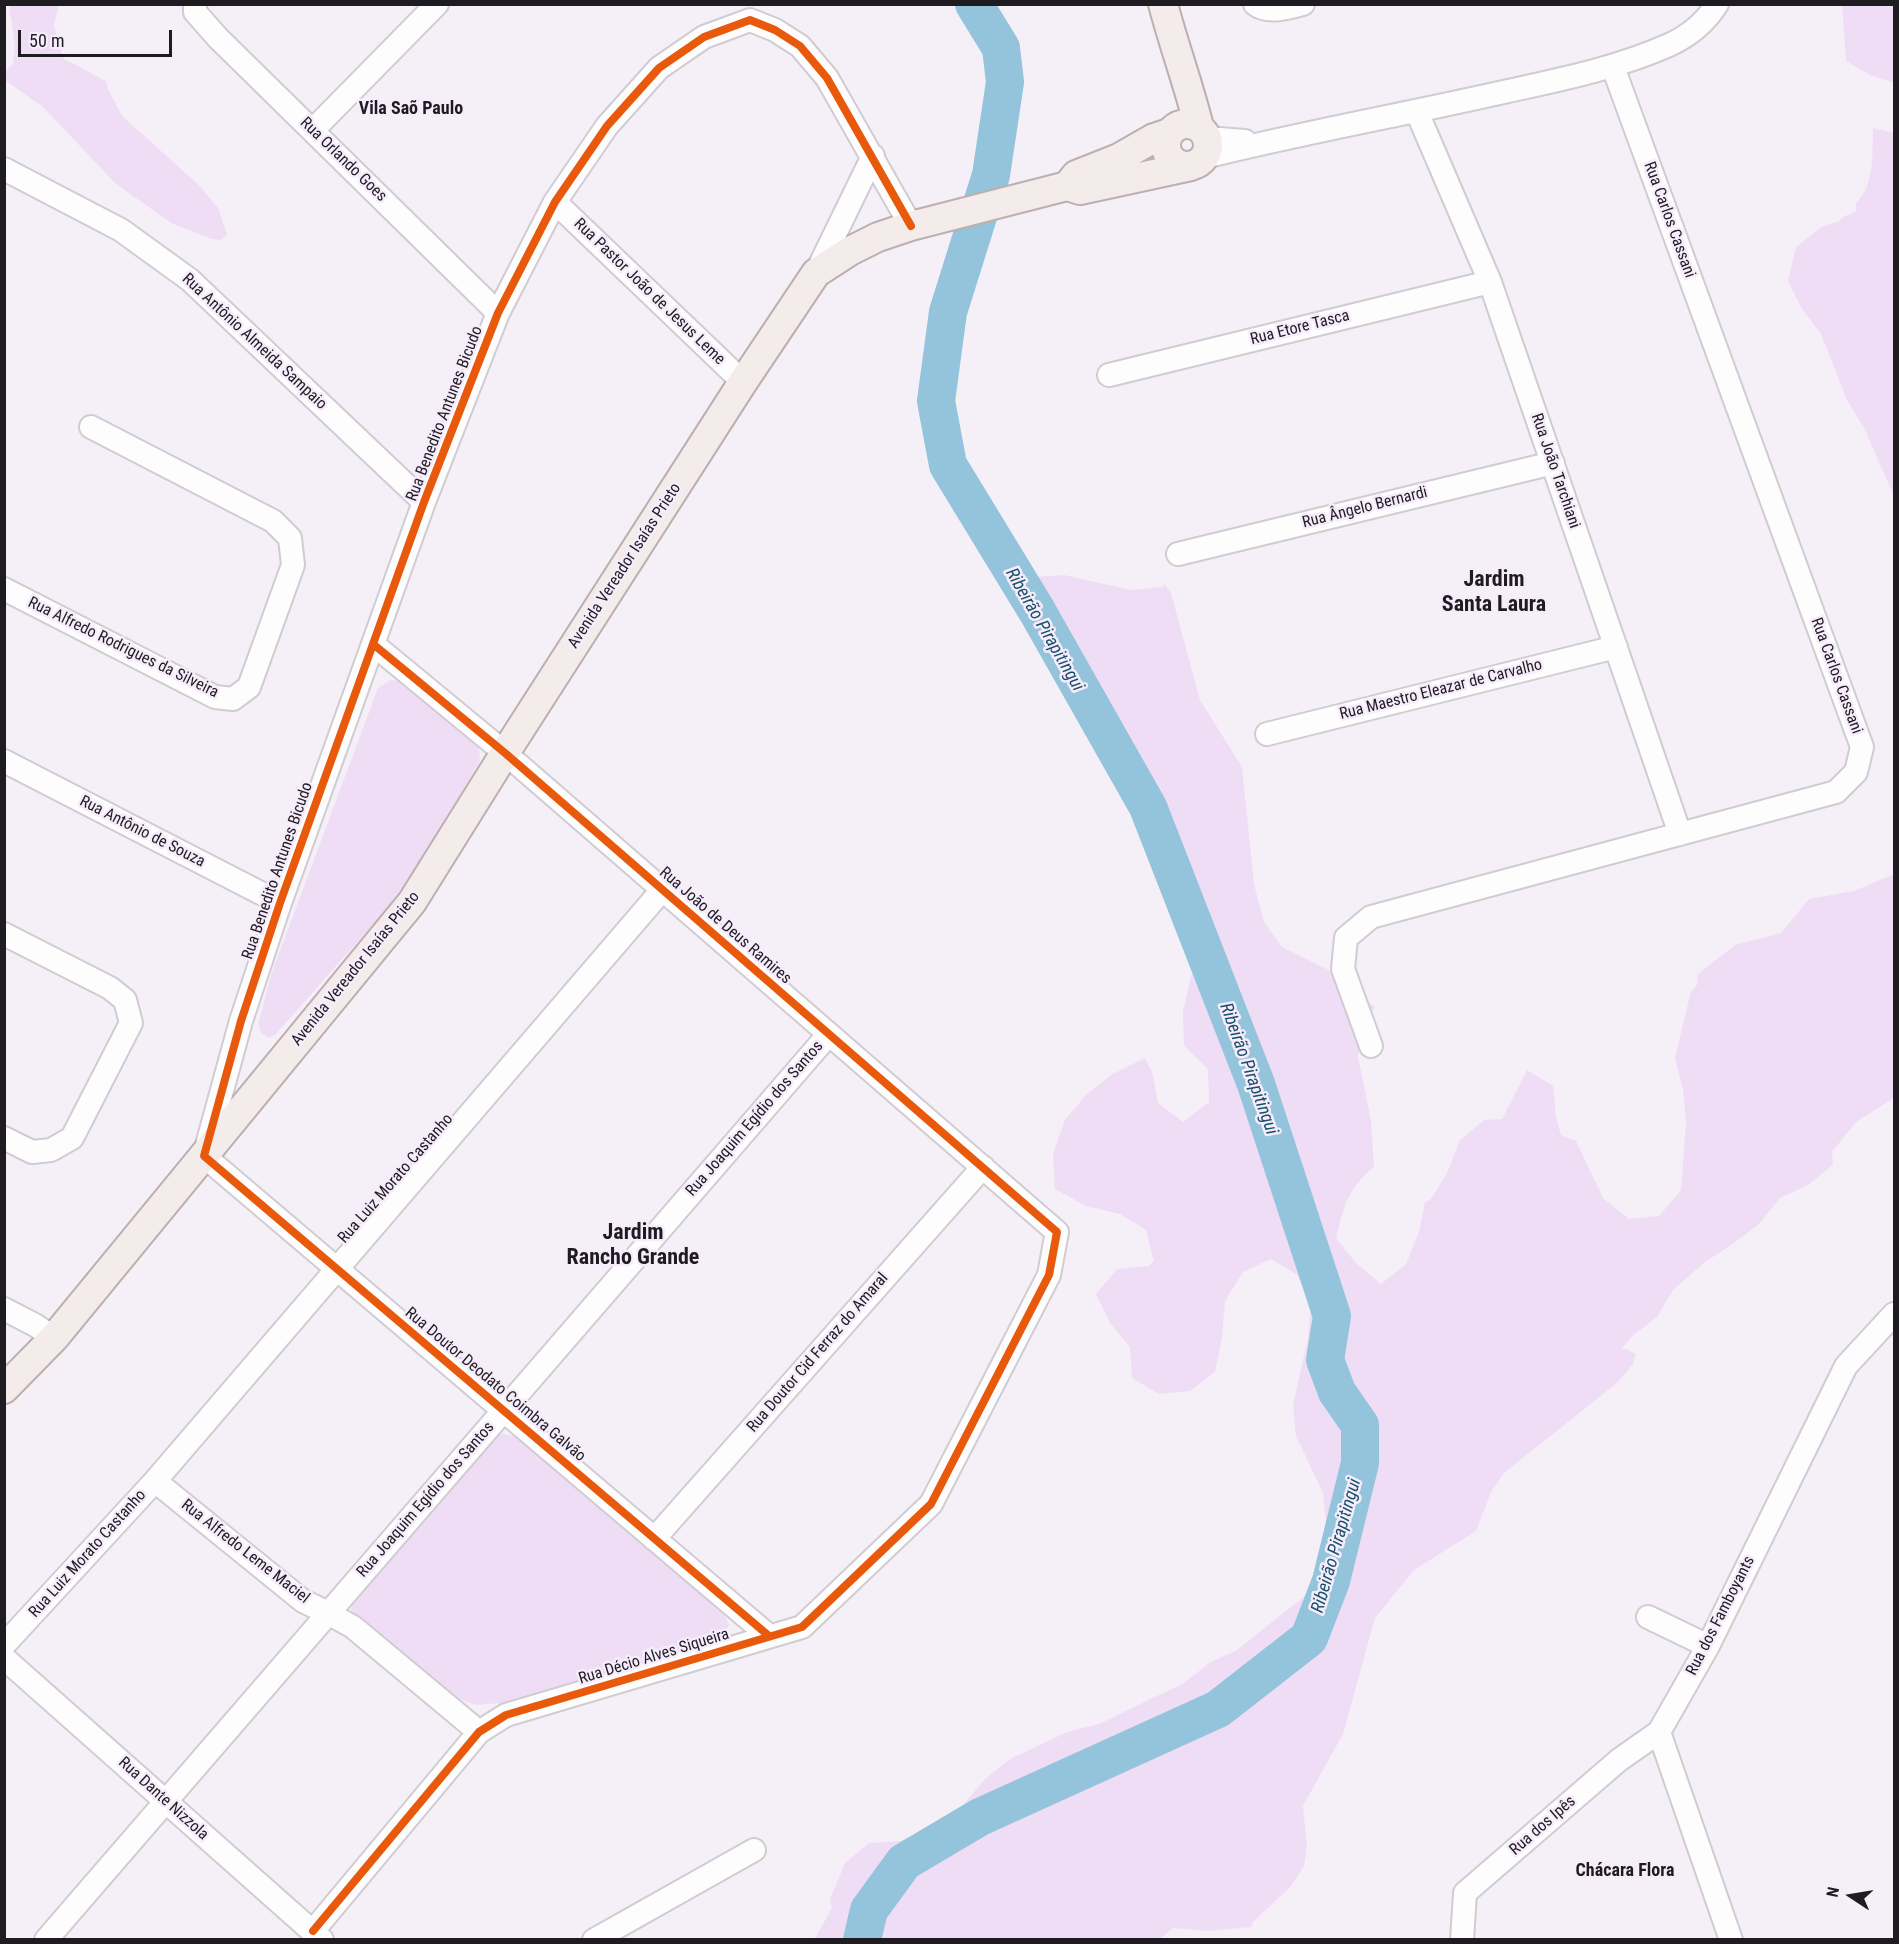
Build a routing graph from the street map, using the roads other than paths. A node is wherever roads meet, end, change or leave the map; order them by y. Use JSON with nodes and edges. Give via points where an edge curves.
{"nodes":[{"id":1,"x":195,"y":4,"type":"edge"},
{"id":2,"x":437,"y":4,"type":"edge"},
{"id":3,"x":1163,"y":4,"type":"edge"},
{"id":4,"x":1255,"y":4,"type":"edge"},
{"id":5,"x":1303,"y":4,"type":"edge"},
{"id":6,"x":1717,"y":4,"type":"edge"},
{"id":7,"x":1613,"y":67,"type":"junction"},
{"id":8,"x":1417,"y":112,"type":"junction"},
{"id":9,"x":313,"y":130,"type":"junction"},
{"id":10,"x":1191,"y":142,"type":"junction"},
{"id":11,"x":873,"y":156,"type":"junction"},
{"id":12,"x":4,"y":168,"type":"edge"},
{"id":13,"x":1059,"y":188,"type":"junction"},
{"id":14,"x":555,"y":202,"type":"junction"},
{"id":15,"x":920,"y":223,"type":"junction"},
{"id":16,"x":816,"y":273,"type":"junction"},
{"id":17,"x":1490,"y":282,"type":"junction"},
{"id":18,"x":498,"y":313,"type":"junction"},
{"id":19,"x":1109,"y":375,"type":"dead end"},
{"id":20,"x":743,"y":382,"type":"junction"},
{"id":21,"x":91,"y":427,"type":"dead end"},
{"id":22,"x":1552,"y":463,"type":"junction"},
{"id":23,"x":424,"y":502,"type":"junction"},
{"id":24,"x":1178,"y":554,"type":"dead end"},
{"id":25,"x":4,"y":589,"type":"edge"},
{"id":26,"x":374,"y":644,"type":"junction"},
{"id":27,"x":1616,"y":647,"type":"junction"},
{"id":28,"x":1267,"y":734,"type":"dead end"},
{"id":29,"x":505,"y":753,"type":"junction"},
{"id":30,"x":4,"y":761,"type":"edge"},
{"id":31,"x":1680,"y":834,"type":"junction"},
{"id":32,"x":663,"y":890,"type":"junction"},
{"id":33,"x":280,"y":903,"type":"junction"},
{"id":34,"x":4,"y":934,"type":"edge"},
{"id":35,"x":829,"y":1034,"type":"junction"},
{"id":36,"x":1371,"y":1046,"type":"dead end"},
{"id":37,"x":4,"y":1138,"type":"edge"},
{"id":38,"x":204,"y":1156,"type":"junction"},
{"id":39,"x":983,"y":1167,"type":"junction"},
{"id":40,"x":1057,"y":1232,"type":"joint"},
{"id":41,"x":337,"y":1268,"type":"junction"},
{"id":42,"x":4,"y":1309,"type":"edge"},
{"id":43,"x":1894,"y":1314,"type":"edge"},
{"id":44,"x":54,"y":1338,"type":"junction"},
{"id":45,"x":4,"y":1389,"type":"edge"},
{"id":46,"x":504,"y":1410,"type":"junction"},
{"id":47,"x":155,"y":1480,"type":"junction"},
{"id":48,"x":654,"y":1539,"type":"junction"},
{"id":49,"x":328,"y":1612,"type":"junction"},
{"id":50,"x":1648,"y":1617,"type":"dead end"},
{"id":51,"x":769,"y":1636,"type":"junction"},
{"id":52,"x":4,"y":1645,"type":"edge"},
{"id":53,"x":1707,"y":1646,"type":"junction"},
{"id":54,"x":4,"y":1658,"type":"edge"},
{"id":55,"x":479,"y":1732,"type":"junction"},
{"id":56,"x":1659,"y":1732,"type":"junction"},
{"id":57,"x":166,"y":1801,"type":"junction"},
{"id":58,"x":754,"y":1850,"type":"dead end"},
{"id":59,"x":318,"y":1935,"type":"edge"},
{"id":60,"x":46,"y":1940,"type":"edge"},
{"id":61,"x":594,"y":1940,"type":"edge"},
{"id":62,"x":1462,"y":1940,"type":"edge"},
{"id":63,"x":1731,"y":1940,"type":"edge"}],
"edges":[{"from":1,"to":9,"type":"street","name":"Rua Orlando Goes","via":[[195,12],[218,38]]},
{"from":2,"to":9,"type":"street"},
{"from":3,"to":10,"type":"main road","via":[[1186,79]]},
{"from":4,"to":5,"type":"street","via":[[1273,10]]},
{"from":6,"to":7,"type":"street","via":[[1694,30],[1670,45]]},
{"from":7,"to":8,"type":"street"},
{"from":7,"to":31,"type":"street","name":"Rua Carlos Cassani","via":[[1862,747],[1856,772],[1836,792]]},
{"from":8,"to":10,"type":"street","via":[[1262,143]]},
{"from":8,"to":17,"type":"street","name":"Rua João Tarchiani"},
{"from":9,"to":18,"type":"street","name":"Rua Orlando Goes"},
{"from":10,"to":13,"type":"main road","name":"Avenida Vereador Isaías Prieto","via":[[1080,190]]},
{"from":10,"to":13,"type":"main road","name":"Avenida Vereador Isaías Prieto","via":[[1154,138],[1119,158],[1076,175]]},
{"from":11,"to":14,"type":"street","name":"Rua Benedito Antunes Bicudo","via":[[827,78],[800,46],[750,20],[704,37],[659,68],[607,126]]},
{"from":11,"to":15,"type":"street","name":"Rua Benedito Antunes Bicudo"},
{"from":11,"to":16,"type":"street","name":"Avenida Vereador Isaías Prieto"},
{"from":12,"to":23,"type":"street","name":"Rua Antônio Almeida Sampaio","via":[[121,230],[190,280]]},
{"from":13,"to":15,"type":"main road","name":"Avenida Vereador Isaías Prieto"},
{"from":14,"to":18,"type":"street","name":"Rua Benedito Antunes Bicudo"},
{"from":14,"to":20,"type":"street","name":"Rua Pastor João de Jesus Leme"},
{"from":15,"to":16,"type":"main road","name":"Avenida Vereador Isaías Prieto","via":[[878,237]]},
{"from":16,"to":20,"type":"main road","name":"Avenida Vereador Isaías Prieto"},
{"from":17,"to":19,"type":"street","name":"Rua Etore Tasca"},
{"from":17,"to":22,"type":"street","name":"Rua João Tarchiani"},
{"from":18,"to":23,"type":"street","name":"Rua Benedito Antunes Bicudo"},
{"from":20,"to":29,"type":"main road","name":"Avenida Vereador Isaías Prieto"},
{"from":21,"to":25,"type":"street","name":"Rua Alfredo Rodrigues da Silveira","via":[[273,521],[290,538],[293,565],[249,687],[233,699],[215,697]]},
{"from":22,"to":24,"type":"street","name":"Rua Ângelo Bernardi"},
{"from":22,"to":27,"type":"street","name":"Rua João Tarchiani"},
{"from":23,"to":26,"type":"street","name":"Rua Benedito Antunes Bicudo"},
{"from":26,"to":29,"type":"street","name":"Rua João de Deus Ramires"},
{"from":26,"to":33,"type":"street","name":"Rua Benedito Antunes Bicudo"},
{"from":27,"to":28,"type":"street","name":"Rua Maestro Eleazar de Carvalho"},
{"from":27,"to":31,"type":"street","name":"Rua João Tarchiani"},
{"from":29,"to":32,"type":"street","name":"Rua João de Deus Ramires"},
{"from":29,"to":38,"type":"main road","name":"Avenida Vereador Isaías Prieto","via":[[412,902]]},
{"from":30,"to":33,"type":"street","name":"Rua Antônio de Souza"},
{"from":31,"to":36,"type":"street","name":"Rua Carlos Cassani","via":[[1371,917],[1346,938],[1343,969]]},
{"from":32,"to":35,"type":"street","name":"Rua João de Deus Ramires"},
{"from":32,"to":41,"type":"street","name":"Rua Luiz Morato Castanho"},
{"from":33,"to":38,"type":"street","name":"Rua Benedito Antunes Bicudo","via":[[241,1021]]},
{"from":34,"to":37,"type":"street","via":[[110,988],[125,1000],[131,1023],[72,1138],[51,1150],[32,1152]]},
{"from":35,"to":39,"type":"street","name":"Rua João de Deus Ramires"},
{"from":35,"to":46,"type":"street","name":"Rua Joaquim Egídio dos Santos"},
{"from":38,"to":41,"type":"street","name":"Rua Doutor Deodato Coimbra Galvão"},
{"from":38,"to":44,"type":"main road","name":"Avenida Vereador Isaías Prieto"},
{"from":39,"to":40,"type":"street","name":"Rua João de Deus Ramires"},
{"from":39,"to":48,"type":"street","name":"Rua Doutor Cid Ferraz do Amaral"},
{"from":40,"to":51,"type":"street","name":"Rua Décio Alves Siqueira","via":[[1049,1275],[932,1504],[802,1626]]},
{"from":41,"to":46,"type":"street","name":"Rua Doutor Deodato Coimbra Galvão"},
{"from":41,"to":47,"type":"street","name":"Rua Luiz Morato Castanho"},
{"from":42,"to":44,"type":"street"},
{"from":43,"to":53,"type":"street","name":"Rua dos Famboyants","via":[[1846,1366]]},
{"from":44,"to":45,"type":"main road","name":"Avenida Vereador Isaías Prieto"},
{"from":46,"to":48,"type":"street","name":"Rua Doutor Deodato Coimbra Galvão"},
{"from":46,"to":49,"type":"street","name":"Rua Joaquim Egídio dos Santos"},
{"from":47,"to":49,"type":"street","name":"Rua Alfredo Leme Maciel","via":[[303,1601]]},
{"from":47,"to":52,"type":"street","name":"Rua Luiz Morato Castanho"},
{"from":48,"to":51,"type":"street","name":"Rua Doutor Deodato Coimbra Galvão"},
{"from":49,"to":55,"type":"street","name":"Rua Alfredo Leme Maciel","via":[[353,1627]]},
{"from":49,"to":57,"type":"street","name":"Rua Joaquim Egídio dos Santos"},
{"from":50,"to":53,"type":"street"},
{"from":51,"to":55,"type":"street","name":"Rua Décio Alves Siqueira","via":[[506,1715]]},
{"from":53,"to":56,"type":"street","name":"Rua dos Famboyants"},
{"from":54,"to":57,"type":"street","name":"Rua Dante Nizzola"},
{"from":55,"to":59,"type":"street","name":"Rua Décio Alves Siqueira"},
{"from":56,"to":62,"type":"street","name":"Rua dos Ipês","via":[[1619,1760],[1465,1893]]},
{"from":56,"to":63,"type":"street"},
{"from":57,"to":59,"type":"street","name":"Rua Dante Nizzola"},
{"from":57,"to":60,"type":"street","name":"Rua Joaquim Egídio dos Santos"},
{"from":58,"to":61,"type":"street"}]}
